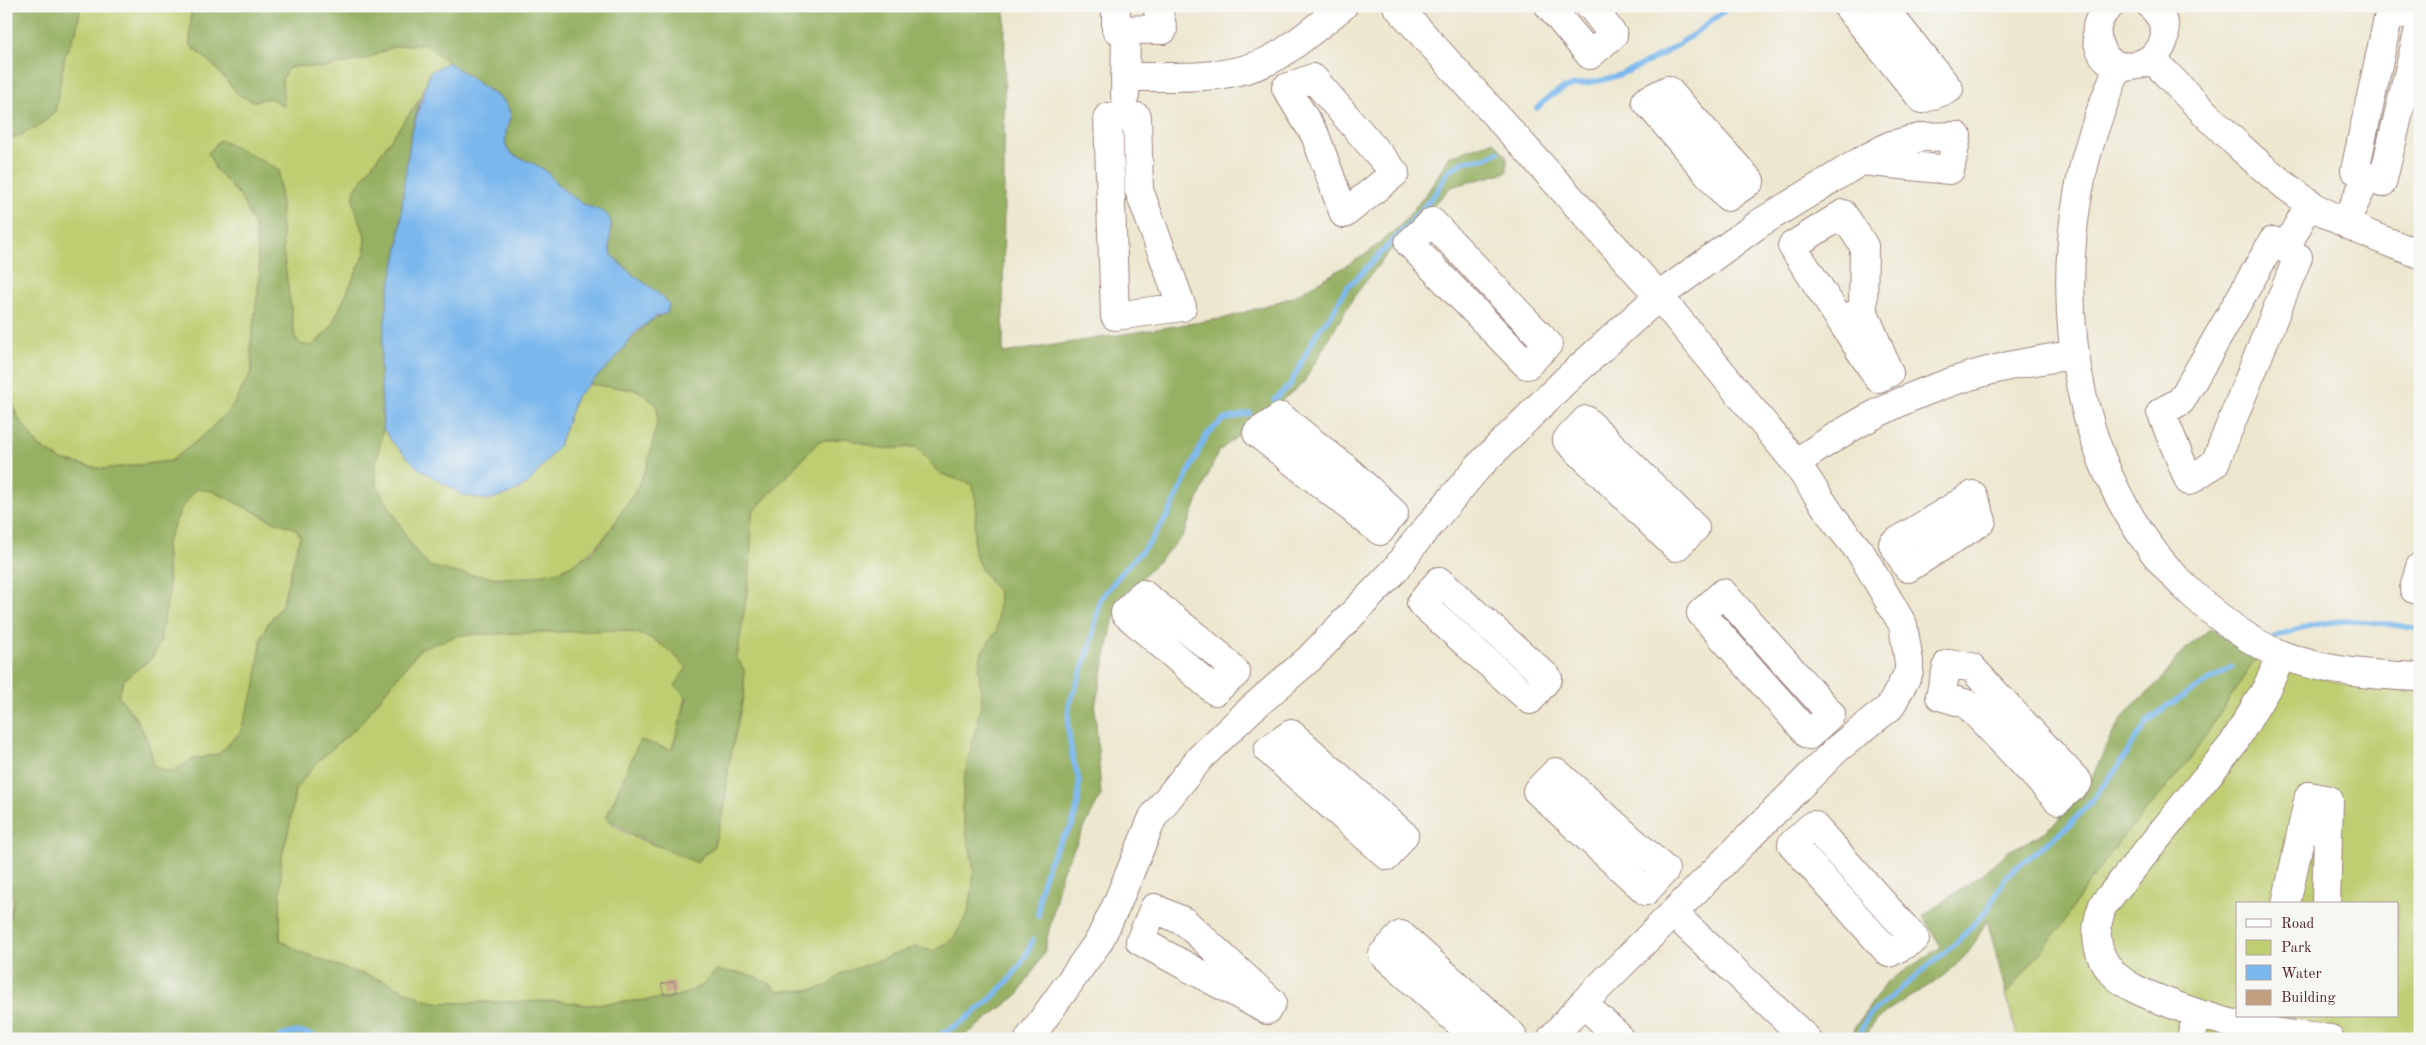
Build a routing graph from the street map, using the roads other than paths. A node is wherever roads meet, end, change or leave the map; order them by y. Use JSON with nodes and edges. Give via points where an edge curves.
{"nodes":[{"id":1,"x":1157,"y":6,"type":"edge"},
{"id":2,"x":1343,"y":6,"type":"edge"},
{"id":3,"x":1397,"y":6,"type":"edge"},
{"id":4,"x":1549,"y":6,"type":"edge"},
{"id":5,"x":1591,"y":6,"type":"edge"},
{"id":6,"x":1847,"y":6,"type":"edge"},
{"id":7,"x":1882,"y":6,"type":"edge"},
{"id":8,"x":2160,"y":8,"type":"edge"},
{"id":9,"x":2101,"y":9,"type":"edge"},
{"id":10,"x":2420,"y":14,"type":"edge"},
{"id":11,"x":1121,"y":18,"type":"edge"},
{"id":12,"x":2420,"y":24,"type":"edge"},
{"id":13,"x":1281,"y":54,"type":"junction"},
{"id":14,"x":2152,"y":59,"type":"junction"},
{"id":15,"x":2119,"y":66,"type":"junction"},
{"id":16,"x":1125,"y":77,"type":"junction"},
{"id":17,"x":1298,"y":83,"type":"junction"},
{"id":18,"x":1937,"y":94,"type":"junction"},
{"id":19,"x":1124,"y":117,"type":"junction"},
{"id":20,"x":1938,"y":135,"type":"junction"},
{"id":21,"x":1861,"y":161,"type":"junction"},
{"id":22,"x":2368,"y":176,"type":"junction"},
{"id":23,"x":1739,"y":189,"type":"dead end"},
{"id":24,"x":1799,"y":200,"type":"junction"},
{"id":25,"x":2310,"y":203,"type":"junction"},
{"id":26,"x":2345,"y":222,"type":"junction"},
{"id":27,"x":1760,"y":223,"type":"junction"},
{"id":28,"x":1816,"y":230,"type":"junction"},
{"id":29,"x":2285,"y":249,"type":"junction"},
{"id":30,"x":2420,"y":254,"type":"edge"},
{"id":31,"x":1659,"y":296,"type":"junction"},
{"id":32,"x":1538,"y":354,"type":"junction"},
{"id":33,"x":2075,"y":355,"type":"junction"},
{"id":34,"x":1557,"y":391,"type":"junction"},
{"id":35,"x":1578,"y":429,"type":"junction"},
{"id":36,"x":1796,"y":463,"type":"junction"},
{"id":37,"x":1388,"y":521,"type":"junction"},
{"id":38,"x":1412,"y":546,"type":"junction"},
{"id":39,"x":1900,"y":556,"type":"dead end"},
{"id":40,"x":2420,"y":567,"type":"edge"},
{"id":41,"x":1396,"y":569,"type":"junction"},
{"id":42,"x":1873,"y":571,"type":"junction"},
{"id":43,"x":2420,"y":590,"type":"edge"},
{"id":44,"x":1430,"y":592,"type":"junction"},
{"id":45,"x":2282,"y":655,"type":"junction"},
{"id":46,"x":1909,"y":672,"type":"junction"},
{"id":47,"x":2420,"y":677,"type":"edge"},
{"id":48,"x":1944,"y":680,"type":"junction"},
{"id":49,"x":1225,"y":683,"type":"dead end"},
{"id":50,"x":1250,"y":710,"type":"junction"},
{"id":51,"x":1820,"y":725,"type":"junction"},
{"id":52,"x":1279,"y":742,"type":"junction"},
{"id":53,"x":1837,"y":749,"type":"junction"},
{"id":54,"x":1775,"y":813,"type":"junction"},
{"id":55,"x":1803,"y":834,"type":"junction"},
{"id":56,"x":1655,"y":881,"type":"junction"},
{"id":57,"x":2286,"y":902,"type":"edge"},
{"id":58,"x":2326,"y":902,"type":"edge"},
{"id":59,"x":1116,"y":906,"type":"junction"},
{"id":60,"x":1677,"y":910,"type":"junction"},
{"id":61,"x":1148,"y":924,"type":"dead end"},
{"id":62,"x":1583,"y":1003,"type":"junction"},
{"id":63,"x":2194,"y":1026,"type":"edge"},
{"id":64,"x":2291,"y":1026,"type":"edge"},
{"id":65,"x":1624,"y":1038,"type":"edge"},
{"id":66,"x":1029,"y":1039,"type":"edge"},
{"id":67,"x":1477,"y":1039,"type":"edge"},
{"id":68,"x":1509,"y":1039,"type":"edge"},
{"id":69,"x":1551,"y":1039,"type":"edge"},
{"id":70,"x":1807,"y":1039,"type":"edge"},
{"id":71,"x":2330,"y":1039,"type":"edge"}],
"edges":[{"from":1,"to":11,"type":"street","via":[[1163,30]]},
{"from":2,"to":13,"type":"street"},
{"from":3,"to":31,"type":"street"},
{"from":4,"to":5,"type":"street","via":[[1590,55],[1613,35]]},
{"from":6,"to":18,"type":"street","via":[[1922,99]]},
{"from":7,"to":18,"type":"street","via":[[1949,88]]},
{"from":8,"to":14,"type":"street","via":[[2163,42]]},
{"from":9,"to":15,"type":"street","via":[[2098,44],[2102,54]]},
{"from":10,"to":22,"type":"street","via":[[2389,14],[2355,170]]},
{"from":11,"to":16,"type":"street"},
{"from":12,"to":22,"type":"street","via":[[2382,183]]},
{"from":13,"to":16,"type":"street","via":[[1252,67],[1216,75]]},
{"from":13,"to":17,"type":"street"},
{"from":14,"to":15,"type":"street","via":[[2142,65]]},
{"from":14,"to":25,"type":"street","via":[[2234,142]]},
{"from":15,"to":33,"type":"street","via":[[2092,135],[2076,208],[2071,282]]},
{"from":16,"to":19,"type":"street"},
{"from":17,"to":17,"type":"street","via":[[1286,88],[1315,135],[1344,214],[1395,172],[1312,78]]},
{"from":18,"to":20,"type":"street"},
{"from":19,"to":19,"type":"street","via":[[1137,117],[1139,190],[1182,307],[1115,316],[1108,116]]},
{"from":20,"to":21,"type":"street","via":[[1891,146]]},
{"from":20,"to":21,"type":"street","via":[[1957,136],[1950,170]]},
{"from":21,"to":24,"type":"street"},
{"from":22,"to":26,"type":"street"},
{"from":23,"to":27,"type":"street"},
{"from":24,"to":27,"type":"street"},
{"from":24,"to":28,"type":"street"},
{"from":25,"to":26,"type":"street"},
{"from":25,"to":29,"type":"street"},
{"from":26,"to":30,"type":"street"},
{"from":27,"to":31,"type":"street"},
{"from":28,"to":28,"type":"street","via":[[1792,246],[1852,316],[1864,246],[1843,214]]},
{"from":29,"to":29,"type":"street","via":[[2273,241],[2182,401],[2161,412],[2189,482],[2215,463],[2298,256]]},
{"from":31,"to":34,"type":"street"},
{"from":31,"to":36,"type":"street"},
{"from":32,"to":32,"type":"street","via":[[1527,364],[1409,243],[1432,222],[1548,344]]},
{"from":32,"to":34,"type":"street"},
{"from":33,"to":36,"type":"street","via":[[2003,366],[1930,388],[1860,420]]},
{"from":33,"to":45,"type":"street","via":[[2096,446],[2121,503],[2137,530],[2172,574],[2201,602],[2226,622]]},
{"from":34,"to":35,"type":"street"},
{"from":34,"to":38,"type":"street","via":[[1478,467]]},
{"from":35,"to":35,"type":"street","via":[[1567,440],[1676,546],[1695,528],[1586,420]]},
{"from":36,"to":42,"type":"street"},
{"from":37,"to":37,"type":"street","via":[[1380,531],[1258,433],[1281,417],[1350,472],[1394,513]]},
{"from":37,"to":38,"type":"street"},
{"from":38,"to":41,"type":"street"},
{"from":39,"to":42,"type":"street"},
{"from":40,"to":43,"type":"street","via":[[2414,589]]},
{"from":41,"to":44,"type":"street"},
{"from":41,"to":50,"type":"street","via":[[1309,659]]},
{"from":42,"to":46,"type":"street","via":[[1903,625]]},
{"from":44,"to":44,"type":"street","via":[[1439,581],[1548,678],[1530,700],[1421,603]]},
{"from":45,"to":47,"type":"street","via":[[2352,672]]},
{"from":45,"to":63,"type":"street","via":[[2233,744],[2110,895],[2098,916],[2098,946],[2110,971]]},
{"from":46,"to":48,"type":"street"},
{"from":46,"to":53,"type":"street","via":[[1890,707]]},
{"from":48,"to":48,"type":"street","via":[[1940,696],[1967,704],[2058,800],[2078,782],[1971,667],[1948,664]]},
{"from":49,"to":50,"type":"street"},
{"from":50,"to":52,"type":"street"},
{"from":50,"to":59,"type":"street","via":[[1200,758],[1153,818]]},
{"from":51,"to":51,"type":"street","via":[[1809,735],[1701,613],[1723,593],[1831,714]]},
{"from":51,"to":53,"type":"street"},
{"from":52,"to":52,"type":"street","via":[[1291,734],[1404,835],[1388,856],[1268,750]]},
{"from":53,"to":54,"type":"street"},
{"from":54,"to":55,"type":"street"},
{"from":54,"to":60,"type":"street"},
{"from":55,"to":55,"type":"street","via":[[1792,844],[1889,953],[1915,939],[1813,825]]},
{"from":56,"to":56,"type":"street","via":[[1646,891],[1537,791],[1556,772],[1665,870]]},
{"from":56,"to":60,"type":"street"},
{"from":57,"to":58,"type":"street","via":[[2309,796],[2329,800]]},
{"from":59,"to":61,"type":"street"},
{"from":59,"to":66,"type":"street","via":[[1099,941]]},
{"from":60,"to":62,"type":"street"},
{"from":60,"to":70,"type":"street"},
{"from":62,"to":65,"type":"street"},
{"from":62,"to":69,"type":"street"},
{"from":63,"to":64,"type":"street"},
{"from":64,"to":71,"type":"street"},
{"from":67,"to":68,"type":"street","via":[[1383,954],[1401,934],[1512,1035]]}]}
